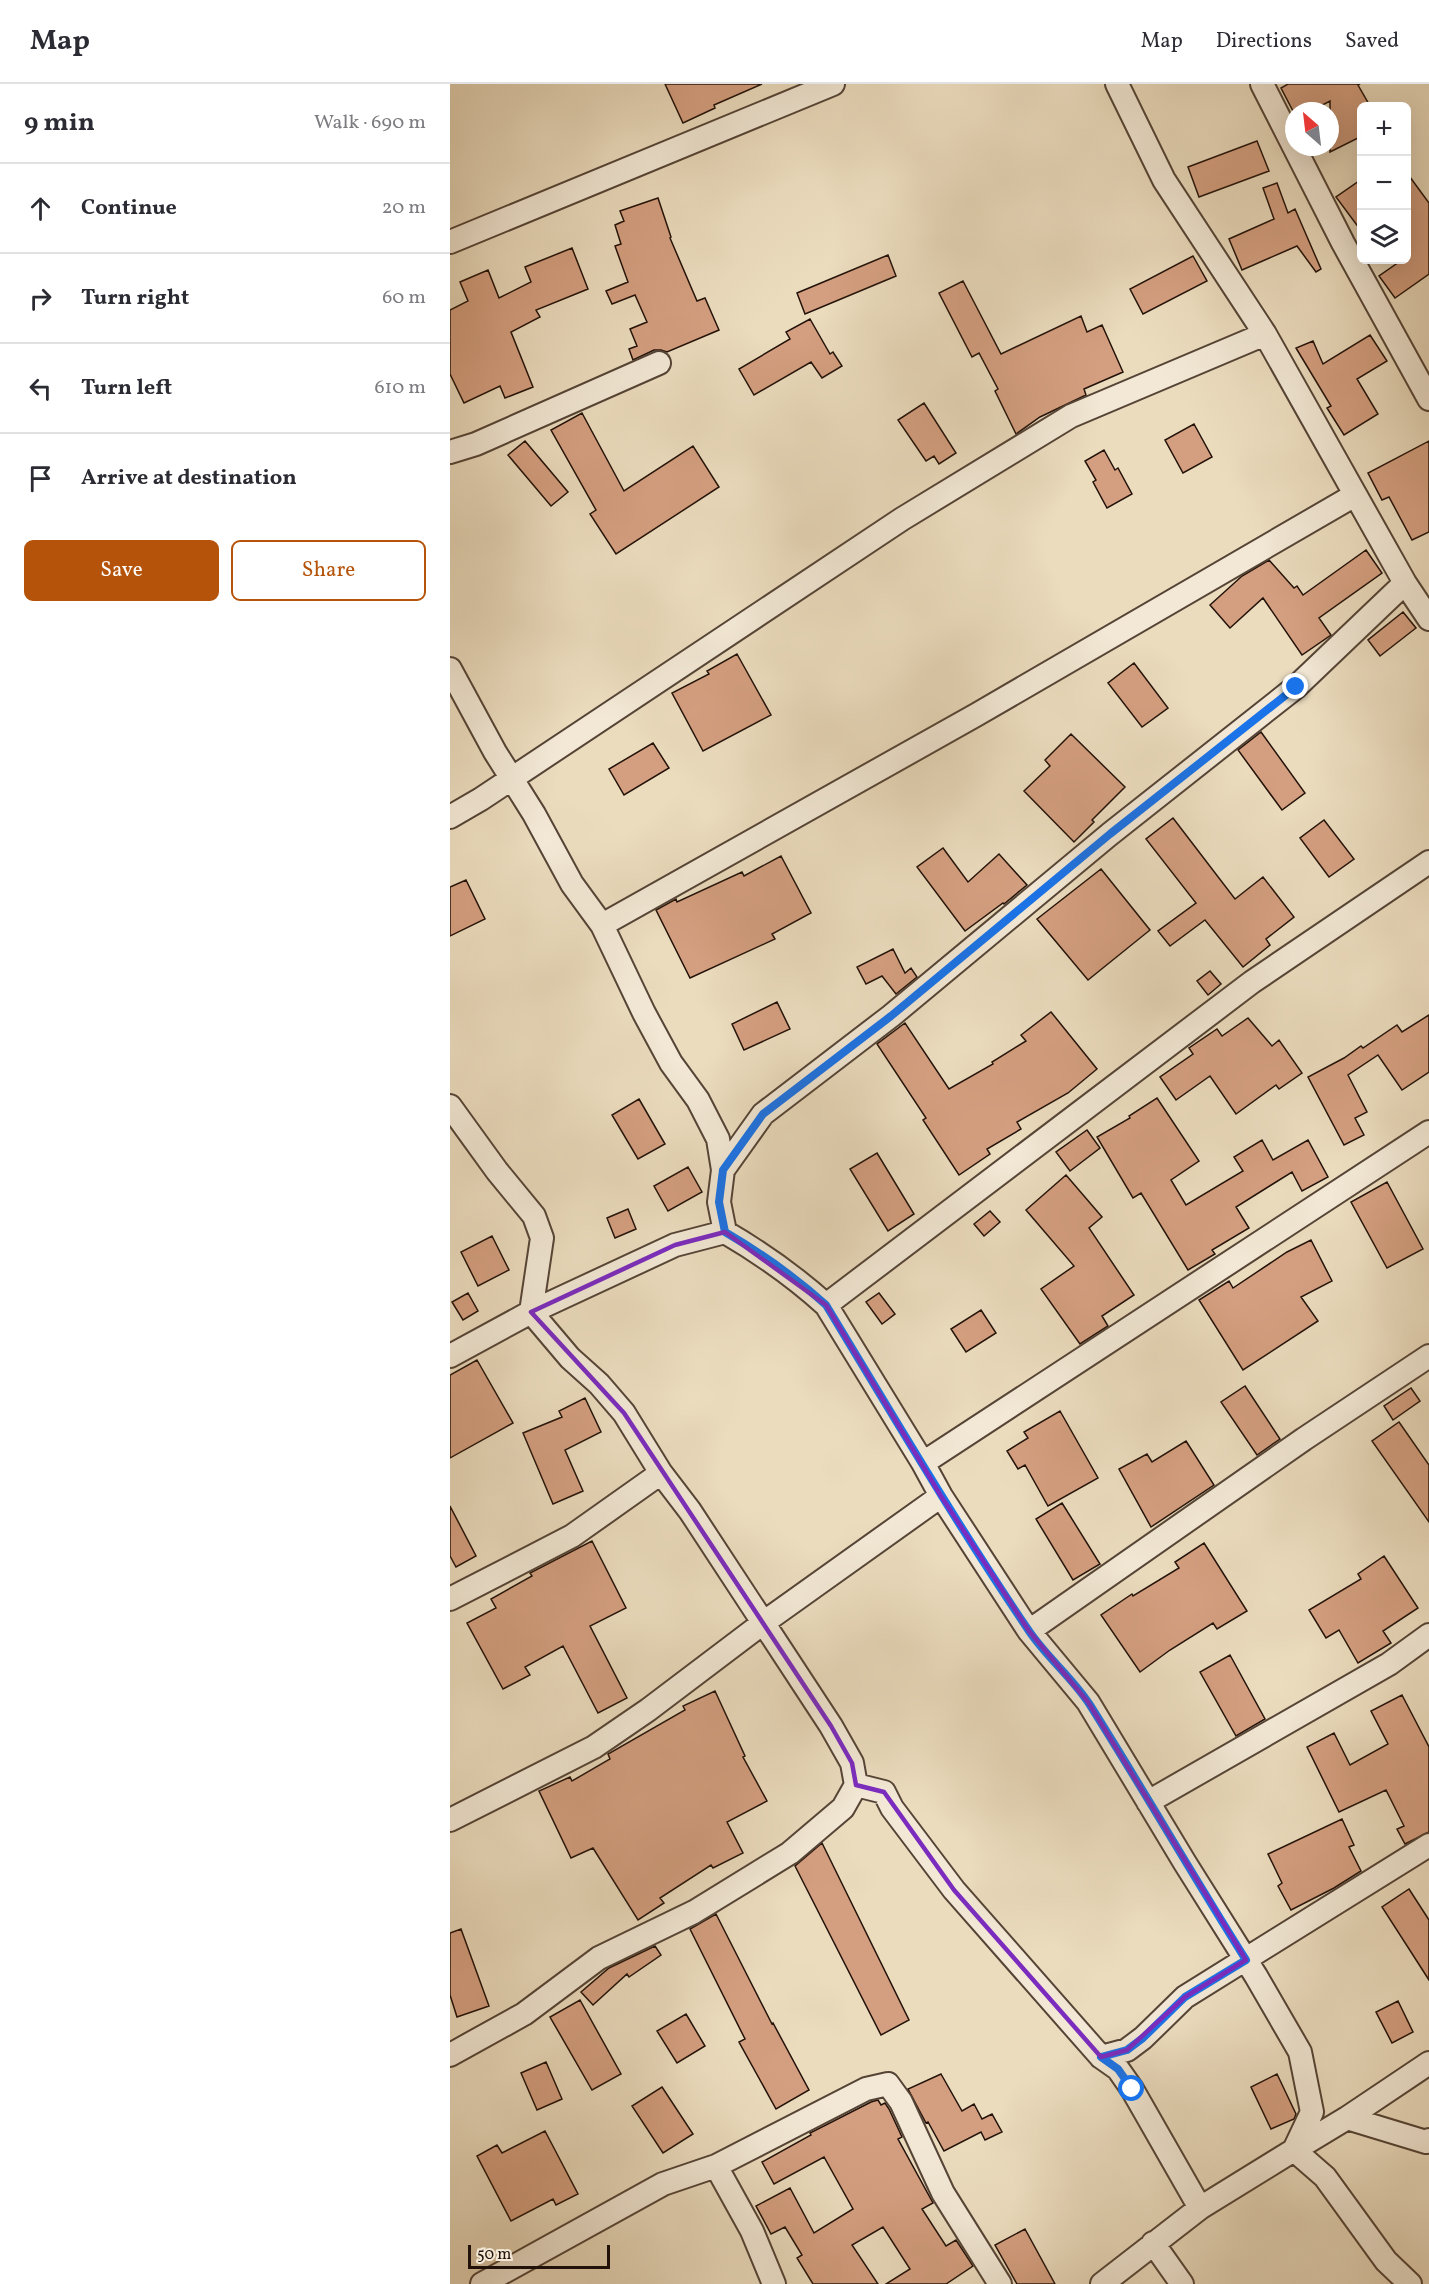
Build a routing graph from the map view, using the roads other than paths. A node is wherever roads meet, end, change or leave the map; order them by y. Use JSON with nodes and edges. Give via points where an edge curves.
{"nodes":[{"id":1,"x":833,"y":84,"type":"edge"},
{"id":2,"x":1117,"y":84,"type":"edge"},
{"id":3,"x":1262,"y":84,"type":"edge"},
{"id":4,"x":450,"y":243,"type":"edge"},
{"id":5,"x":1265,"y":334,"type":"junction"},
{"id":6,"x":659,"y":363,"type":"dead end"},
{"id":7,"x":1429,"y":399,"type":"edge"},
{"id":8,"x":450,"y":453,"type":"edge"},
{"id":9,"x":1355,"y":495,"type":"junction"},
{"id":10,"x":1405,"y":583,"type":"junction"},
{"id":11,"x":1429,"y":619,"type":"edge"},
{"id":12,"x":450,"y":669,"type":"edge"},
{"id":13,"x":511,"y":779,"type":"junction"},
{"id":14,"x":450,"y":817,"type":"edge"},
{"id":15,"x":1429,"y":862,"type":"edge"},
{"id":16,"x":602,"y":925,"type":"junction"},
{"id":17,"x":450,"y":1106,"type":"edge"},
{"id":18,"x":1429,"y":1132,"type":"edge"},
{"id":19,"x":723,"y":1170,"type":"junction"},
{"id":20,"x":725,"y":1232,"type":"junction"},
{"id":21,"x":826,"y":1305,"type":"junction"},
{"id":22,"x":531,"y":1312,"type":"junction"},
{"id":23,"x":450,"y":1356,"type":"edge"},
{"id":24,"x":1429,"y":1356,"type":"edge"},
{"id":25,"x":923,"y":1463,"type":"junction"},
{"id":26,"x":661,"y":1473,"type":"junction"},
{"id":27,"x":941,"y":1497,"type":"junction"},
{"id":28,"x":450,"y":1599,"type":"edge"},
{"id":29,"x":763,"y":1623,"type":"junction"},
{"id":30,"x":1029,"y":1631,"type":"junction"},
{"id":31,"x":1429,"y":1635,"type":"edge"},
{"id":32,"x":856,"y":1785,"type":"junction"},
{"id":33,"x":1148,"y":1802,"type":"junction"},
{"id":34,"x":450,"y":1820,"type":"edge"},
{"id":35,"x":1429,"y":1845,"type":"edge"},
{"id":36,"x":1246,"y":1960,"type":"junction"},
{"id":37,"x":450,"y":2055,"type":"edge"},
{"id":38,"x":1101,"y":2057,"type":"junction"},
{"id":39,"x":1429,"y":2063,"type":"edge"},
{"id":40,"x":1347,"y":2118,"type":"junction"},
{"id":41,"x":1429,"y":2140,"type":"edge"},
{"id":42,"x":1294,"y":2150,"type":"junction"},
{"id":43,"x":716,"y":2166,"type":"junction"},
{"id":44,"x":1200,"y":2208,"type":"junction"},
{"id":45,"x":1153,"y":2243,"type":"junction"},
{"id":46,"x":482,"y":2284,"type":"edge"},
{"id":47,"x":774,"y":2284,"type":"edge"},
{"id":48,"x":999,"y":2284,"type":"edge"},
{"id":49,"x":1102,"y":2284,"type":"edge"},
{"id":50,"x":1182,"y":2284,"type":"edge"},
{"id":51,"x":1410,"y":2284,"type":"edge"}],
"edges":[{"from":1,"to":4,"type":"street"},
{"from":2,"to":5,"type":"street","via":[[1164,180]]},
{"from":3,"to":7,"type":"street"},
{"from":5,"to":9,"type":"street"},
{"from":5,"to":13,"type":"street","via":[[1071,416],[902,519]]},
{"from":6,"to":8,"type":"street"},
{"from":9,"to":10,"type":"street"},
{"from":9,"to":16,"type":"street","via":[[976,715]]},
{"from":10,"to":11,"type":"street"},
{"from":10,"to":19,"type":"street","via":[[1296,687],[1110,834],[891,1016],[763,1114]]},
{"from":12,"to":13,"type":"street"},
{"from":13,"to":14,"type":"street"},
{"from":13,"to":16,"type":"street","via":[[572,884]]},
{"from":15,"to":21,"type":"street","via":[[1252,982]]},
{"from":16,"to":19,"type":"street","via":[[665,1053],[698,1100],[718,1139]]},
{"from":17,"to":22,"type":"street","via":[[534,1216],[542,1238]]},
{"from":18,"to":25,"type":"street"},
{"from":19,"to":20,"type":"street","via":[[719,1202]]},
{"from":20,"to":21,"type":"street","via":[[753,1248]]},
{"from":20,"to":22,"type":"street","via":[[675,1245]]},
{"from":21,"to":25,"type":"street"},
{"from":22,"to":23,"type":"street"},
{"from":22,"to":26,"type":"street","via":[[624,1413]]},
{"from":24,"to":30,"type":"street"},
{"from":25,"to":27,"type":"street"},
{"from":26,"to":28,"type":"street","via":[[572,1536]]},
{"from":26,"to":29,"type":"street"},
{"from":27,"to":29,"type":"street"},
{"from":27,"to":30,"type":"street"},
{"from":29,"to":32,"type":"street","via":[[831,1726],[852,1763]]},
{"from":29,"to":34,"type":"street","via":[[594,1747]]},
{"from":30,"to":33,"type":"street","via":[[1088,1702]]},
{"from":31,"to":33,"type":"street","via":[[1389,1664]]},
{"from":32,"to":37,"type":"street","via":[[843,1808],[790,1852],[694,1912],[598,1958],[524,2014]]},
{"from":32,"to":38,"type":"street","via":[[884,1792],[954,1890]]},
{"from":33,"to":36,"type":"street"},
{"from":35,"to":36,"type":"street"},
{"from":36,"to":38,"type":"street","via":[[1185,1997],[1127,2050]]},
{"from":36,"to":42,"type":"street","via":[[1300,2052],[1312,2112]]},
{"from":38,"to":44,"type":"street","via":[[1118,2069],[1132,2089]]},
{"from":39,"to":40,"type":"street"},
{"from":40,"to":41,"type":"street"},
{"from":40,"to":42,"type":"street"},
{"from":42,"to":44,"type":"street"},
{"from":42,"to":51,"type":"street","via":[[1325,2176],[1386,2261]]},
{"from":43,"to":46,"type":"street","via":[[663,2184]]},
{"from":43,"to":47,"type":"street","via":[[752,2231]]},
{"from":43,"to":48,"type":"street","via":[[866,2089],[888,2084],[901,2102],[943,2193]]},
{"from":44,"to":45,"type":"street"},
{"from":45,"to":49,"type":"street"},
{"from":45,"to":50,"type":"street"}]}
